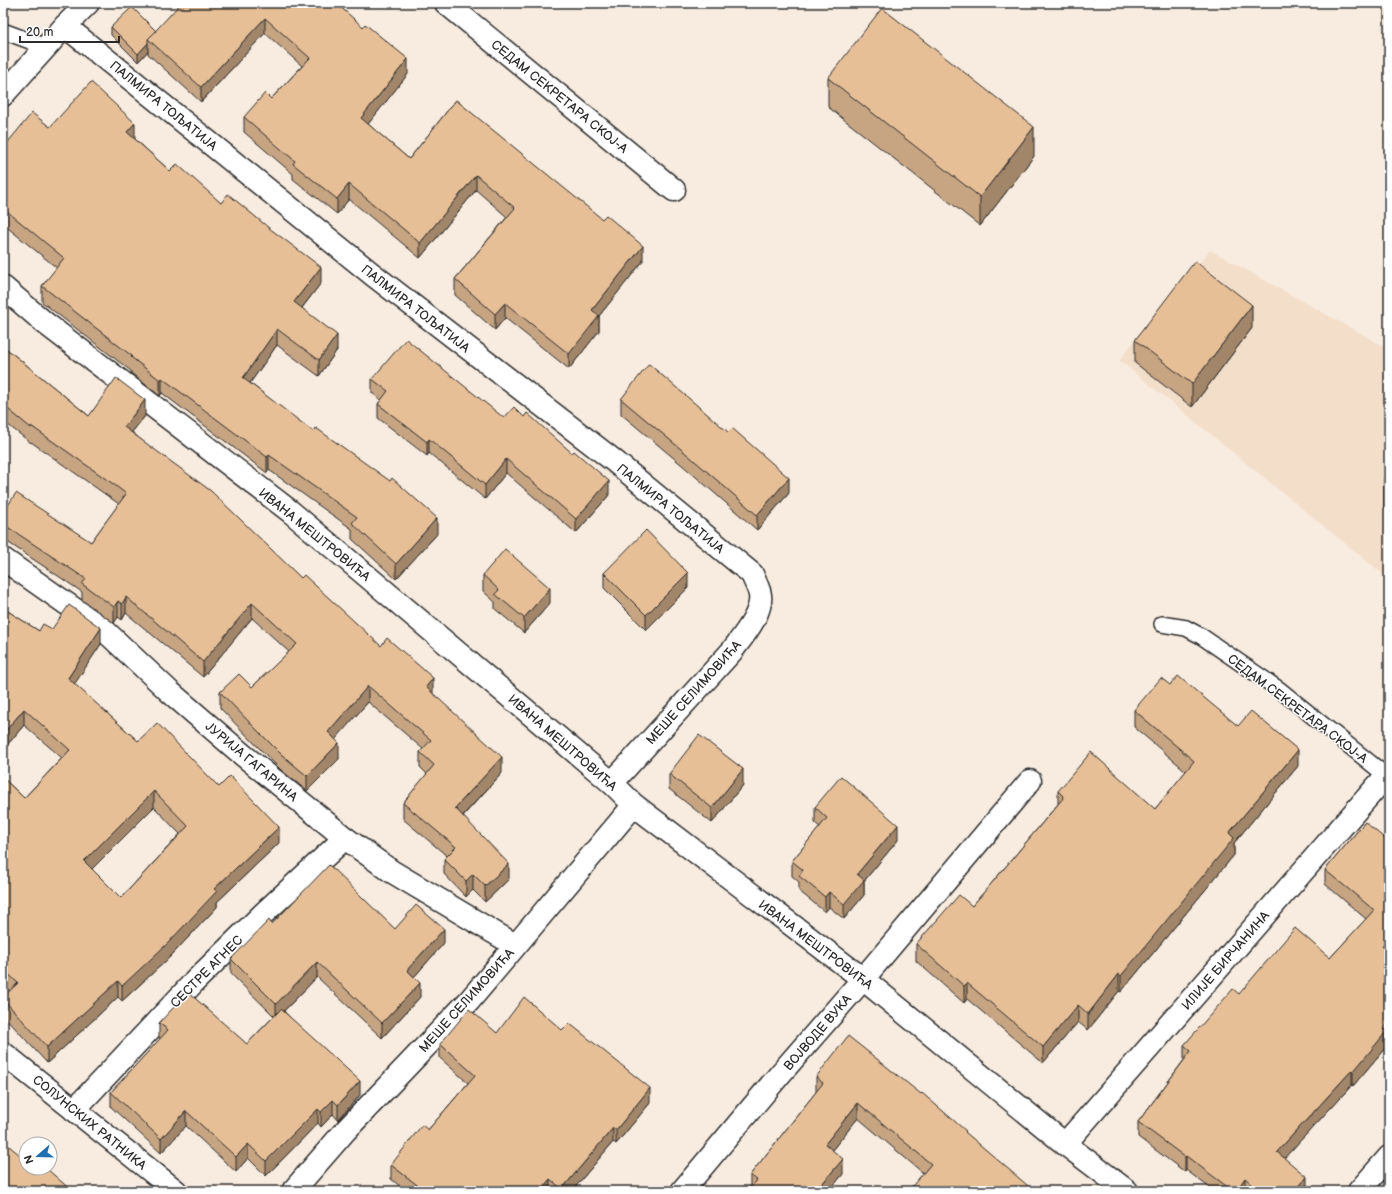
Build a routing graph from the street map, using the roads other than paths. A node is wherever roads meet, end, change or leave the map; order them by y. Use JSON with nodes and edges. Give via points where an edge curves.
{"nodes":[{"id":1,"x":88,"y":3,"type":"edge"},
{"id":2,"x":446,"y":3,"type":"edge"},
{"id":3,"x":65,"y":26,"type":"junction"},
{"id":4,"x":3,"y":32,"type":"edge"},
{"id":5,"x":46,"y":47,"type":"junction"},
{"id":6,"x":3,"y":95,"type":"edge"},
{"id":7,"x":674,"y":190,"type":"dead end"},
{"id":8,"x":3,"y":287,"type":"edge"},
{"id":9,"x":3,"y":559,"type":"edge"},
{"id":10,"x":760,"y":595,"type":"joint"},
{"id":11,"x":1162,"y":624,"type":"dead end"},
{"id":12,"x":1387,"y":777,"type":"edge"},
{"id":13,"x":1030,"y":781,"type":"dead end"},
{"id":14,"x":612,"y":783,"type":"junction"},
{"id":15,"x":634,"y":805,"type":"junction"},
{"id":16,"x":345,"y":838,"type":"junction"},
{"id":17,"x":515,"y":945,"type":"junction"},
{"id":18,"x":863,"y":979,"type":"junction"},
{"id":19,"x":3,"y":1053,"type":"edge"},
{"id":20,"x":74,"y":1110,"type":"junction"},
{"id":21,"x":1065,"y":1144,"type":"junction"},
{"id":22,"x":1389,"y":1157,"type":"edge"},
{"id":23,"x":176,"y":1191,"type":"edge"},
{"id":24,"x":293,"y":1191,"type":"edge"},
{"id":25,"x":682,"y":1191,"type":"edge"},
{"id":26,"x":1127,"y":1191,"type":"edge"},
{"id":27,"x":1359,"y":1191,"type":"edge"}],
"edges":[{"from":1,"to":3,"type":"street"},
{"from":2,"to":7,"type":"street","name":"СЕДАМ СЕКРЕТАРА СКОЈ-А"},
{"from":3,"to":5,"type":"street"},
{"from":3,"to":10,"type":"street","name":"ПАЛМИРА ТОЉАТИЈА","via":[[372,274],[613,460],[752,574]]},
{"from":4,"to":5,"type":"lane"},
{"from":5,"to":6,"type":"street"},
{"from":8,"to":14,"type":"street","name":"ИВАНА МЕШТРОВИЋА","via":[[45,323],[291,512]]},
{"from":9,"to":16,"type":"street","name":"ЈУРИЈА ГАГАРИНА","via":[[104,630],[242,755]]},
{"from":10,"to":14,"type":"street","name":"МЕШЕ СЕЛИМОВИЋА","via":[[759,610],[732,651]]},
{"from":11,"to":12,"type":"lane","name":"СЕДАМ СЕКРЕТАРА СКОЈ-А","via":[[1186,628],[1201,636],[1280,690]]},
{"from":12,"to":21,"type":"street","name":"ИЛИЈЕ БИРЧАНИНА"},
{"from":13,"to":18,"type":"street","name":"ВОЈВОДЕ ВУКА"},
{"from":14,"to":15,"type":"street","name":"ИВАНА МЕШТРОВИЋА"},
{"from":15,"to":17,"type":"street","name":"МЕШЕ СЕЛИМОВИЋА"},
{"from":15,"to":18,"type":"street","name":"ИВАНА МЕШТРОВИЋА"},
{"from":16,"to":17,"type":"street","name":"ЈУРИЈА ГАГАРИНА","via":[[391,871]]},
{"from":16,"to":20,"type":"street","name":"СЕСТРЕ АГНЕС","via":[[194,982]]},
{"from":17,"to":24,"type":"street","name":"МЕШЕ СЕЛИМОВИЋА","via":[[469,1001],[345,1130]]},
{"from":18,"to":21,"type":"street","name":"ИВАНА МЕШТРОВИЋА"},
{"from":18,"to":25,"type":"street","name":"ВОЈВОДЕ ВУКА"},
{"from":19,"to":20,"type":"street","name":"СОЛУНСКИХ РАТНИКА"},
{"from":20,"to":23,"type":"street","name":"СОЛУНСКИХ РАТНИКА"},
{"from":21,"to":26,"type":"street","name":"ИВАНА МЕШТРОВИЋА"},
{"from":22,"to":27,"type":"street"}]}
